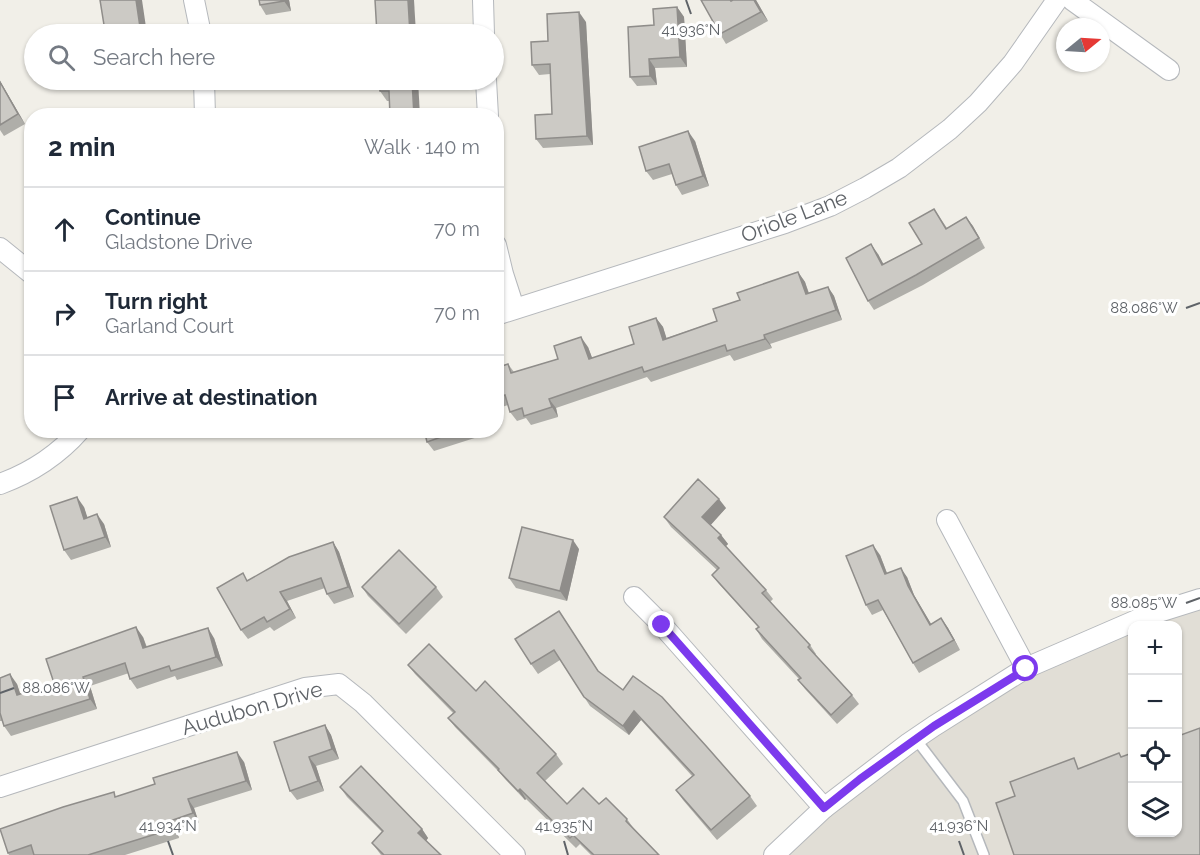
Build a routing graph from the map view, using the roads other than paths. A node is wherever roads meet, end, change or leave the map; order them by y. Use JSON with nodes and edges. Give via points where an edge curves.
{"nodes":[{"id":1,"x":194,"y":0,"type":"edge"},
{"id":2,"x":483,"y":0,"type":"edge"},
{"id":3,"x":1057,"y":0,"type":"edge"},
{"id":4,"x":1072,"y":0,"type":"edge"},
{"id":5,"x":199,"y":24,"type":"edge"},
{"id":6,"x":484,"y":24,"type":"edge"},
{"id":7,"x":1169,"y":70,"type":"dead end"},
{"id":8,"x":204,"y":90,"type":"edge"},
{"id":9,"x":487,"y":90,"type":"edge"},
{"id":10,"x":205,"y":108,"type":"edge"},
{"id":11,"x":488,"y":108,"type":"edge"},
{"id":12,"x":0,"y":248,"type":"edge"},
{"id":13,"x":24,"y":268,"type":"edge"},
{"id":14,"x":504,"y":292,"type":"edge"},
{"id":15,"x":505,"y":311,"type":"edge"},
{"id":16,"x":72,"y":438,"type":"edge"},
{"id":17,"x":0,"y":484,"type":"edge"},
{"id":18,"x":947,"y":520,"type":"dead end"},
{"id":19,"x":634,"y":597,"type":"dead end"},
{"id":20,"x":1200,"y":599,"type":"edge"},
{"id":21,"x":1026,"y":669,"type":"junction"},
{"id":22,"x":915,"y":738,"type":"junction"},
{"id":23,"x":0,"y":787,"type":"edge"},
{"id":24,"x":824,"y":808,"type":"junction"},
{"id":25,"x":515,"y":855,"type":"edge"},
{"id":26,"x":774,"y":855,"type":"edge"},
{"id":27,"x":984,"y":855,"type":"edge"}],
"edges":[{"from":1,"to":5,"type":"street"},
{"from":2,"to":6,"type":"street"},
{"from":3,"to":15,"type":"street","name":"Oriole Lane","via":[[1014,63],[978,103],[906,163],[866,188],[785,223]]},
{"from":4,"to":7,"type":"street"},
{"from":8,"to":10,"type":"street"},
{"from":9,"to":11,"type":"street"},
{"from":12,"to":13,"type":"street"},
{"from":14,"to":15,"type":"street"},
{"from":16,"to":17,"type":"street","via":[[30,470]]},
{"from":18,"to":21,"type":"street"},
{"from":19,"to":24,"type":"street"},
{"from":20,"to":21,"type":"street","via":[[1146,616]]},
{"from":21,"to":22,"type":"street"},
{"from":22,"to":24,"type":"street"},
{"from":22,"to":27,"type":"lane","via":[[963,801]]},
{"from":23,"to":25,"type":"street","name":"Audubon Drive","via":[[305,688],[339,684],[363,703]]},
{"from":24,"to":26,"type":"street"}]}
